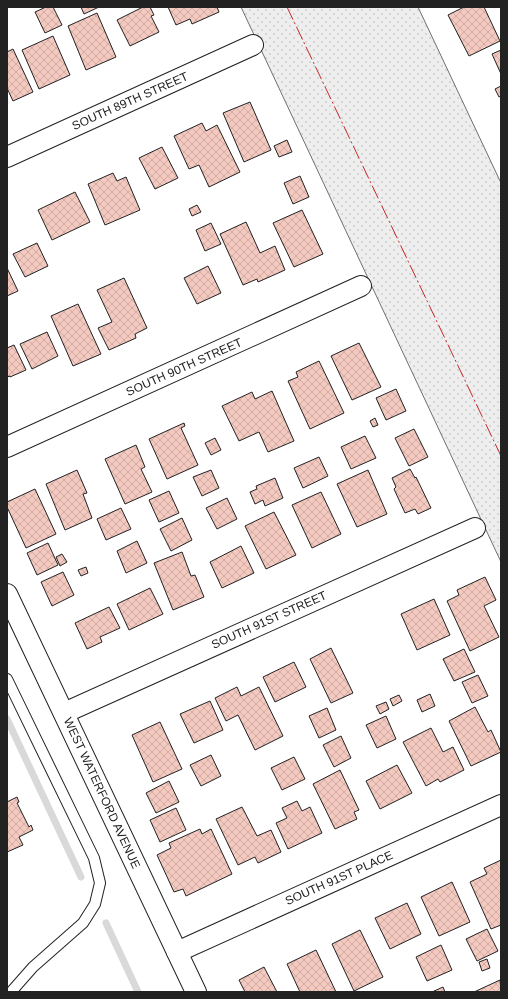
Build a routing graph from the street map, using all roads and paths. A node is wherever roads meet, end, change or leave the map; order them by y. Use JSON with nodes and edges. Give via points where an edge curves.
{"nodes":[{"id":1,"x":253,"y":45,"type":"dead end"},
{"id":2,"x":7,"y":157,"type":"edge"},
{"id":3,"x":361,"y":286,"type":"dead end"},
{"id":4,"x":7,"y":447,"type":"edge"},
{"id":5,"x":475,"y":528,"type":"dead end"},
{"id":6,"x":7,"y":594,"type":"edge"},
{"id":7,"x":7,"y":679,"type":"edge"},
{"id":8,"x":64,"y":713,"type":"junction"},
{"id":9,"x":501,"y":805,"type":"edge"},
{"id":10,"x":177,"y":952,"type":"junction"},
{"id":11,"x":11,"y":992,"type":"edge"},
{"id":12,"x":196,"y":992,"type":"edge"}],
"edges":[{"from":1,"to":2,"type":"street","name":"SOUTH 89TH STREET"},
{"from":3,"to":4,"type":"street","name":"SOUTH 90TH STREET"},
{"from":5,"to":8,"type":"street","name":"SOUTH 91ST STREET"},
{"from":6,"to":8,"type":"street","name":"WEST WATERFORD AVENUE"},
{"from":7,"to":11,"type":"lane","via":[[94,858],[100,883],[95,904],[83,922],[33,967]]},
{"from":8,"to":10,"type":"street","name":"WEST WATERFORD AVENUE"},
{"from":9,"to":10,"type":"street","name":"SOUTH 91ST PLACE"},
{"from":10,"to":12,"type":"street","name":"WEST WATERFORD AVENUE"}]}
